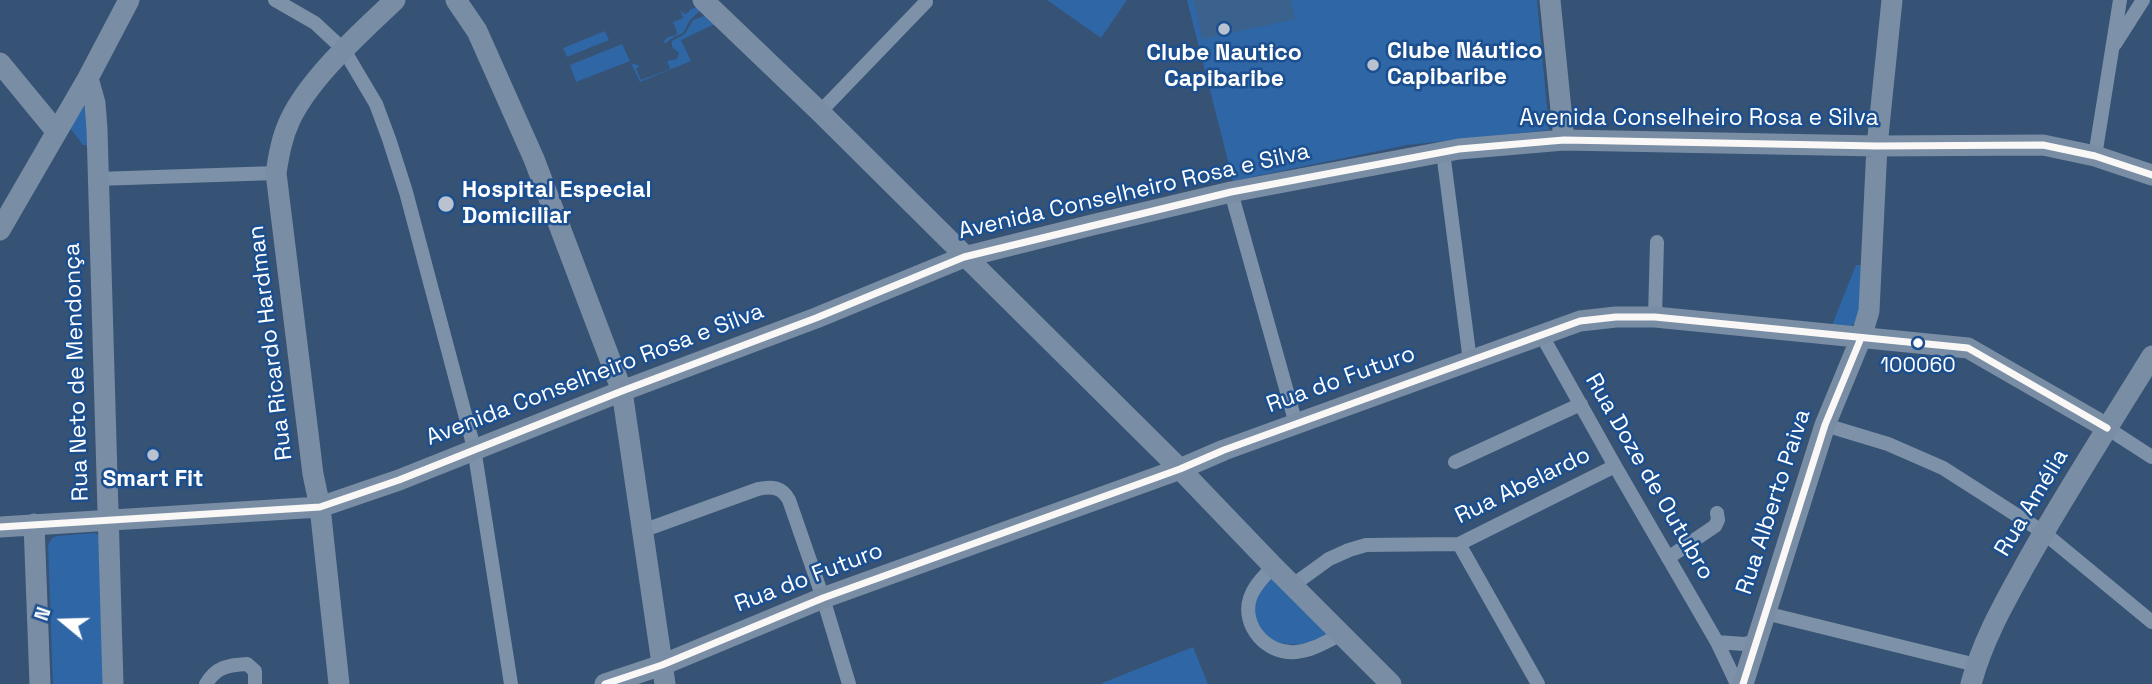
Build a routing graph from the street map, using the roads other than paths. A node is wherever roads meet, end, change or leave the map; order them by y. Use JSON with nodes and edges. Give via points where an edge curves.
{"nodes":[{"id":1,"x":129,"y":0,"type":"edge"},
{"id":2,"x":275,"y":0,"type":"edge"},
{"id":3,"x":395,"y":0,"type":"edge"},
{"id":4,"x":456,"y":0,"type":"edge"},
{"id":5,"x":703,"y":0,"type":"edge"},
{"id":6,"x":1550,"y":0,"type":"edge"},
{"id":7,"x":1892,"y":0,"type":"edge"},
{"id":8,"x":2120,"y":0,"type":"edge"},
{"id":9,"x":2143,"y":0,"type":"edge"},
{"id":10,"x":926,"y":2,"type":"dead end"},
{"id":11,"x":2112,"y":48,"type":"junction"},
{"id":12,"x":344,"y":50,"type":"junction"},
{"id":13,"x":0,"y":63,"type":"edge"},
{"id":14,"x":85,"y":98,"type":"junction"},
{"id":15,"x":820,"y":113,"type":"junction"},
{"id":16,"x":56,"y":131,"type":"junction"},
{"id":17,"x":1564,"y":140,"type":"junction"},
{"id":18,"x":1877,"y":146,"type":"junction"},
{"id":19,"x":1443,"y":152,"type":"junction"},
{"id":20,"x":2095,"y":156,"type":"junction"},
{"id":21,"x":276,"y":173,"type":"junction"},
{"id":22,"x":2152,"y":175,"type":"edge"},
{"id":23,"x":97,"y":179,"type":"junction"},
{"id":24,"x":1231,"y":192,"type":"junction"},
{"id":25,"x":0,"y":230,"type":"edge"},
{"id":26,"x":1657,"y":242,"type":"dead end"},
{"id":27,"x":964,"y":257,"type":"junction"},
{"id":28,"x":1656,"y":317,"type":"junction"},
{"id":29,"x":1541,"y":334,"type":"junction"},
{"id":30,"x":1861,"y":338,"type":"junction"},
{"id":31,"x":2152,"y":356,"type":"edge"},
{"id":32,"x":1470,"y":361,"type":"junction"},
{"id":33,"x":622,"y":391,"type":"junction"},
{"id":34,"x":1581,"y":404,"type":"junction"},
{"id":35,"x":1296,"y":424,"type":"junction"},
{"id":36,"x":1825,"y":425,"type":"junction"},
{"id":37,"x":2107,"y":428,"type":"junction"},
{"id":38,"x":474,"y":448,"type":"junction"},
{"id":39,"x":2152,"y":457,"type":"edge"},
{"id":40,"x":1455,"y":462,"type":"dead end"},
{"id":41,"x":1615,"y":466,"type":"junction"},
{"id":42,"x":1180,"y":469,"type":"junction"},
{"id":43,"x":320,"y":507,"type":"junction"},
{"id":44,"x":1717,"y":513,"type":"dead end"},
{"id":45,"x":108,"y":519,"type":"junction"},
{"id":46,"x":34,"y":524,"type":"junction"},
{"id":47,"x":0,"y":527,"type":"edge"},
{"id":48,"x":642,"y":531,"type":"junction"},
{"id":49,"x":2043,"y":532,"type":"junction"},
{"id":50,"x":1459,"y":544,"type":"junction"},
{"id":51,"x":1668,"y":558,"type":"junction"},
{"id":52,"x":1273,"y":566,"type":"junction"},
{"id":53,"x":1293,"y":584,"type":"junction"},
{"id":54,"x":823,"y":598,"type":"junction"},
{"id":55,"x":1765,"y":613,"type":"junction"},
{"id":56,"x":2152,"y":622,"type":"edge"},
{"id":57,"x":1342,"y":634,"type":"junction"},
{"id":58,"x":1757,"y":640,"type":"junction"},
{"id":59,"x":1717,"y":642,"type":"junction"},
{"id":60,"x":664,"y":674,"type":"edge"},
{"id":61,"x":1973,"y":674,"type":"edge"},
{"id":62,"x":40,"y":684,"type":"edge"},
{"id":63,"x":113,"y":684,"type":"edge"},
{"id":64,"x":205,"y":684,"type":"edge"},
{"id":65,"x":255,"y":684,"type":"edge"},
{"id":66,"x":339,"y":684,"type":"edge"},
{"id":67,"x":511,"y":684,"type":"edge"},
{"id":68,"x":605,"y":684,"type":"edge"},
{"id":69,"x":849,"y":684,"type":"edge"},
{"id":70,"x":1391,"y":684,"type":"edge"},
{"id":71,"x":1538,"y":684,"type":"edge"},
{"id":72,"x":1737,"y":684,"type":"edge"},
{"id":73,"x":1743,"y":684,"type":"edge"}],
"edges":[{"from":1,"to":14,"type":"street","via":[[88,78]]},
{"from":2,"to":12,"type":"street","via":[[315,23]]},
{"from":3,"to":12,"type":"street","name":"Rua Ricardo Hardman"},
{"from":4,"to":33,"type":"street","via":[[477,31],[534,159]]},
{"from":5,"to":15,"type":"street"},
{"from":6,"to":17,"type":"street"},
{"from":7,"to":18,"type":"street","name":"Rua Alberto Paiva"},
{"from":8,"to":11,"type":"street"},
{"from":9,"to":11,"type":"street"},
{"from":10,"to":15,"type":"street"},
{"from":11,"to":20,"type":"street"},
{"from":12,"to":21,"type":"street","name":"Rua Ricardo Hardman","via":[[303,97],[290,120]]},
{"from":12,"to":38,"type":"street","via":[[376,104],[406,192]]},
{"from":13,"to":16,"type":"street"},
{"from":14,"to":16,"type":"street"},
{"from":14,"to":23,"type":"street","name":"Rua Neto de Mendonça","via":[[97,129]]},
{"from":15,"to":27,"type":"street"},
{"from":16,"to":25,"type":"street"},
{"from":17,"to":18,"type":"street","name":"Avenida Conselheiro Rosa e Silva"},
{"from":17,"to":19,"type":"street","name":"Avenida Conselheiro Rosa e Silva"},
{"from":18,"to":20,"type":"street","name":"Avenida Conselheiro Rosa e Silva","via":[[2043,145]]},
{"from":18,"to":30,"type":"street","name":"Rua Alberto Paiva","via":[[1871,284]]},
{"from":19,"to":24,"type":"street","name":"Avenida Conselheiro Rosa e Silva"},
{"from":19,"to":32,"type":"street"},
{"from":20,"to":22,"type":"street","name":"Avenida Conselheiro Rosa e Silva"},
{"from":21,"to":23,"type":"street"},
{"from":21,"to":43,"type":"street","name":"Rua Ricardo Hardman"},
{"from":23,"to":45,"type":"street","name":"Rua Neto de Mendonça"},
{"from":24,"to":27,"type":"street","name":"Avenida Conselheiro Rosa e Silva"},
{"from":24,"to":35,"type":"street"},
{"from":26,"to":28,"type":"street"},
{"from":27,"to":33,"type":"street","name":"Avenida Conselheiro Rosa e Silva"},
{"from":27,"to":42,"type":"street"},
{"from":28,"to":29,"type":"street","name":"Rua do Futuro","via":[[1597,318]]},
{"from":28,"to":30,"type":"street","name":"Rua do Futuro"},
{"from":29,"to":32,"type":"street","name":"Rua do Futuro"},
{"from":29,"to":34,"type":"street","name":"Rua Doze de Outubro"},
{"from":30,"to":36,"type":"street","name":"Rua Alberto Paiva"},
{"from":30,"to":37,"type":"street","name":"Rua do Futuro","via":[[1968,348]]},
{"from":31,"to":37,"type":"street","name":"Rua Amélia"},
{"from":32,"to":35,"type":"street","name":"Rua do Futuro"},
{"from":33,"to":38,"type":"street","name":"Avenida Conselheiro Rosa e Silva"},
{"from":33,"to":48,"type":"street"},
{"from":34,"to":40,"type":"street"},
{"from":34,"to":41,"type":"street","name":"Rua Doze de Outubro"},
{"from":35,"to":42,"type":"street","name":"Rua do Futuro"},
{"from":36,"to":49,"type":"street","via":[[1888,444],[1943,468]]},
{"from":36,"to":55,"type":"street","name":"Rua Alberto Paiva"},
{"from":37,"to":39,"type":"street"},
{"from":37,"to":49,"type":"street","name":"Rua Amélia"},
{"from":38,"to":43,"type":"street","name":"Avenida Conselheiro Rosa e Silva"},
{"from":38,"to":67,"type":"street"},
{"from":41,"to":50,"type":"street","name":"Rua Abelardo"},
{"from":41,"to":51,"type":"street","name":"Rua Doze de Outubro"},
{"from":42,"to":52,"type":"street"},
{"from":42,"to":54,"type":"street","name":"Rua do Futuro"},
{"from":43,"to":45,"type":"street","name":"Avenida Conselheiro Rosa e Silva"},
{"from":43,"to":66,"type":"street","name":"Rua Ricardo Hardman"},
{"from":44,"to":51,"type":"street","via":[[1715,526]]},
{"from":45,"to":46,"type":"street","name":"Avenida Conselheiro Rosa e Silva"},
{"from":45,"to":63,"type":"street","name":"Rua Neto de Mendonça"},
{"from":46,"to":47,"type":"street","name":"Avenida Conselheiro Rosa e Silva"},
{"from":46,"to":62,"type":"street"},
{"from":48,"to":54,"type":"street","via":[[758,489],[777,489],[789,500]]},
{"from":48,"to":60,"type":"street"},
{"from":49,"to":56,"type":"street"},
{"from":49,"to":61,"type":"street","name":"Rua Amélia","via":[[1990,628]]},
{"from":50,"to":53,"type":"street","name":"Rua Abelardo","via":[[1366,545],[1329,559]]},
{"from":50,"to":71,"type":"street"},
{"from":51,"to":59,"type":"street","name":"Rua Doze de Outubro"},
{"from":52,"to":53,"type":"street"},
{"from":52,"to":57,"type":"street","via":[[1256,586],[1248,605],[1250,624],[1265,643],[1297,652]]},
{"from":53,"to":57,"type":"street"},
{"from":54,"to":60,"type":"street","name":"Rua do Futuro"},
{"from":54,"to":69,"type":"street"},
{"from":55,"to":58,"type":"street","name":"Rua Alberto Paiva"},
{"from":55,"to":61,"type":"street"},
{"from":57,"to":70,"type":"street"},
{"from":58,"to":59,"type":"street"},
{"from":58,"to":73,"type":"street","name":"Rua Alberto Paiva"},
{"from":59,"to":72,"type":"street","name":"Rua Doze de Outubro"},
{"from":60,"to":68,"type":"street","name":"Rua do Futuro"},
{"from":64,"to":65,"type":"street","via":[[225,666],[247,664],[255,671]]}]}
